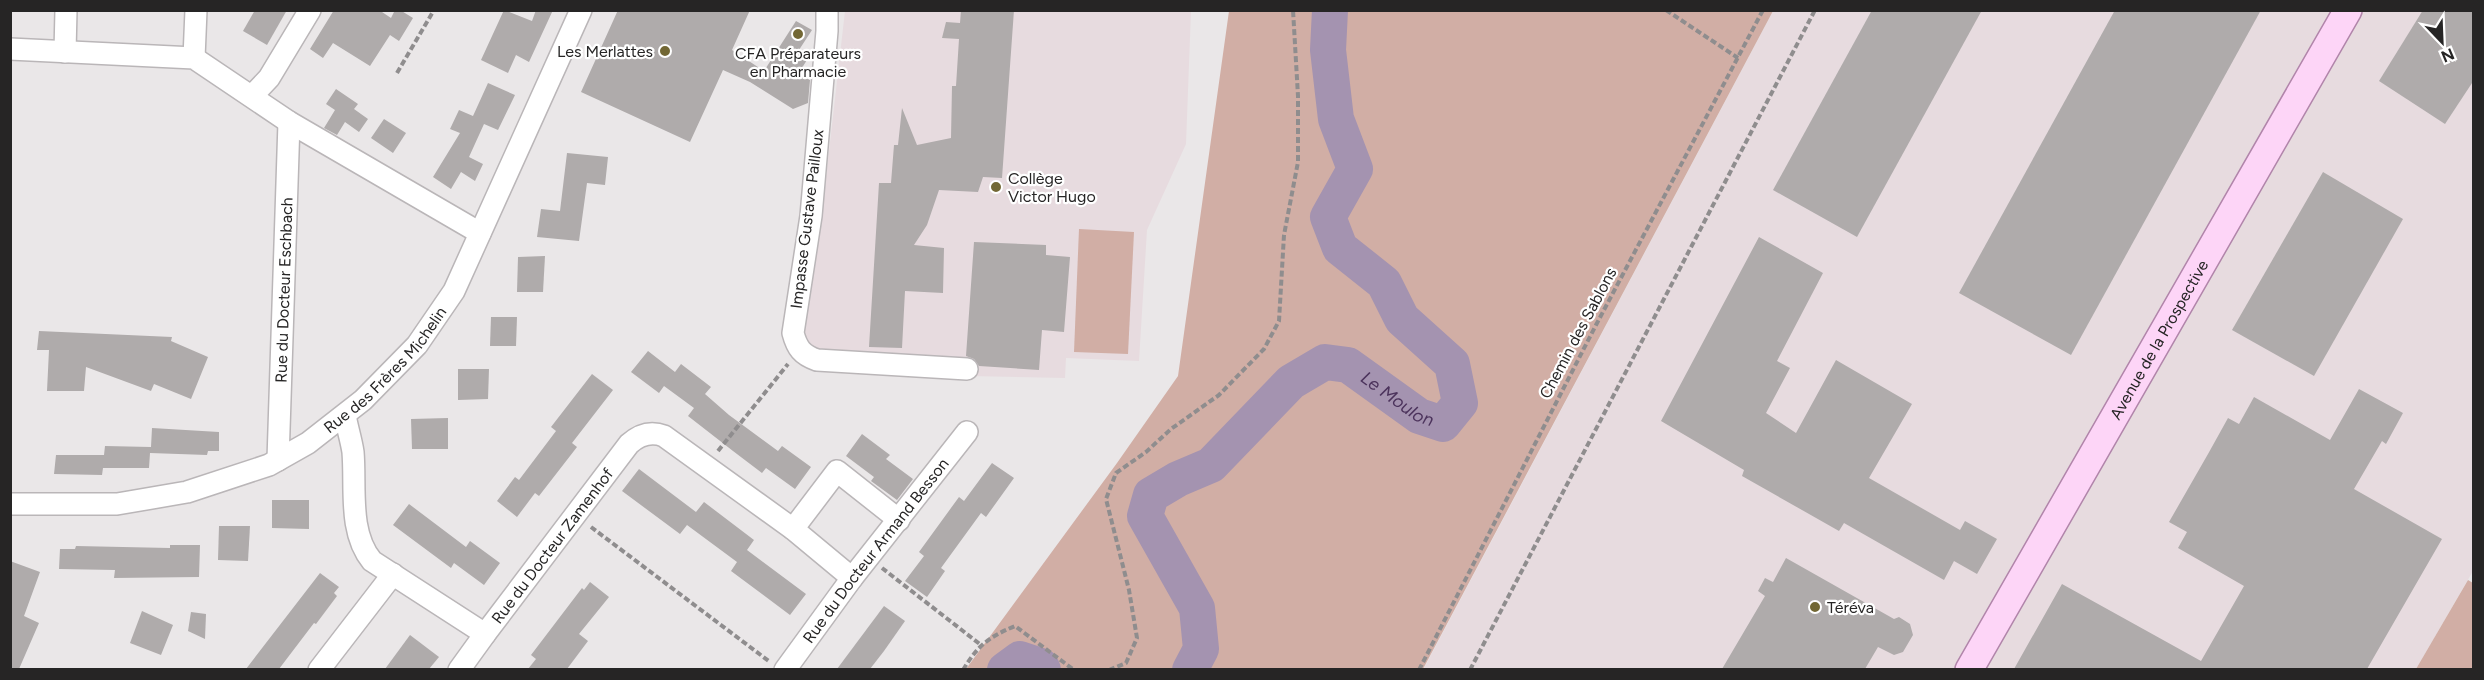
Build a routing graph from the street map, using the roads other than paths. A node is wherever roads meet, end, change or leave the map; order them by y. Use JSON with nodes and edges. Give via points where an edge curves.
{"nodes":[{"id":1,"x":66,"y":10,"type":"edge"},
{"id":2,"x":196,"y":10,"type":"edge"},
{"id":3,"x":310,"y":10,"type":"edge"},
{"id":4,"x":581,"y":10,"type":"edge"},
{"id":5,"x":827,"y":10,"type":"edge"},
{"id":6,"x":2348,"y":10,"type":"edge"},
{"id":7,"x":10,"y":49,"type":"edge"},
{"id":8,"x":65,"y":52,"type":"junction"},
{"id":9,"x":194,"y":58,"type":"junction"},
{"id":10,"x":252,"y":96,"type":"junction"},
{"id":11,"x":289,"y":122,"type":"junction"},
{"id":12,"x":480,"y":233,"type":"junction"},
{"id":13,"x":967,"y":369,"type":"dead end"},
{"id":14,"x":345,"y":415,"type":"junction"},
{"id":15,"x":967,"y":432,"type":"dead end"},
{"id":16,"x":278,"y":460,"type":"junction"},
{"id":17,"x":10,"y":504,"type":"edge"},
{"id":18,"x":899,"y":520,"type":"junction"},
{"id":19,"x":793,"y":529,"type":"junction"},
{"id":20,"x":393,"y":574,"type":"junction"},
{"id":21,"x":852,"y":578,"type":"junction"},
{"id":22,"x":485,"y":634,"type":"junction"},
{"id":23,"x":778,"y":666,"type":"edge"},
{"id":24,"x":320,"y":669,"type":"edge"},
{"id":25,"x":459,"y":669,"type":"edge"},
{"id":26,"x":1969,"y":669,"type":"edge"}],
"edges":[{"from":1,"to":8,"type":"street"},
{"from":2,"to":9,"type":"street"},
{"from":3,"to":10,"type":"street","via":[[269,78]]},
{"from":4,"to":12,"type":"street","name":"Rue des Frères Michelin"},
{"from":5,"to":13,"type":"street","name":"Impasse Gustave Pailloux","via":[[811,216],[793,333],[799,350],[817,360]]},
{"from":6,"to":26,"type":"main road","name":"Avenue de la Prospective"},
{"from":7,"to":8,"type":"street"},
{"from":8,"to":9,"type":"street"},
{"from":9,"to":10,"type":"street"},
{"from":10,"to":11,"type":"street"},
{"from":11,"to":12,"type":"street"},
{"from":11,"to":16,"type":"street","name":"Rue du Docteur Eschbach"},
{"from":12,"to":14,"type":"street","name":"Rue des Frères Michelin","via":[[454,291],[417,345]]},
{"from":14,"to":16,"type":"street","name":"Rue des Frères Michelin"},
{"from":14,"to":20,"type":"street","name":"Rue du Docteur Zamenhof","via":[[360,543],[372,561]]},
{"from":15,"to":18,"type":"street","name":"Rue du Docteur Armand Besson"},
{"from":16,"to":17,"type":"street","name":"Rue des Frères Michelin","via":[[210,485],[158,498],[117,504]]},
{"from":18,"to":19,"type":"street","via":[[837,471]]},
{"from":18,"to":21,"type":"street","name":"Rue du Docteur Armand Besson"},
{"from":19,"to":21,"type":"street","name":"Rue du Docteur Zamenhof"},
{"from":19,"to":22,"type":"street","name":"Rue du Docteur Zamenhof","via":[[664,436],[657,433],[637,437]]},
{"from":20,"to":22,"type":"street","name":"Rue du Docteur Zamenhof"},
{"from":20,"to":24,"type":"street"},
{"from":21,"to":23,"type":"street","name":"Rue du Docteur Armand Besson"},
{"from":22,"to":25,"type":"street"}]}
